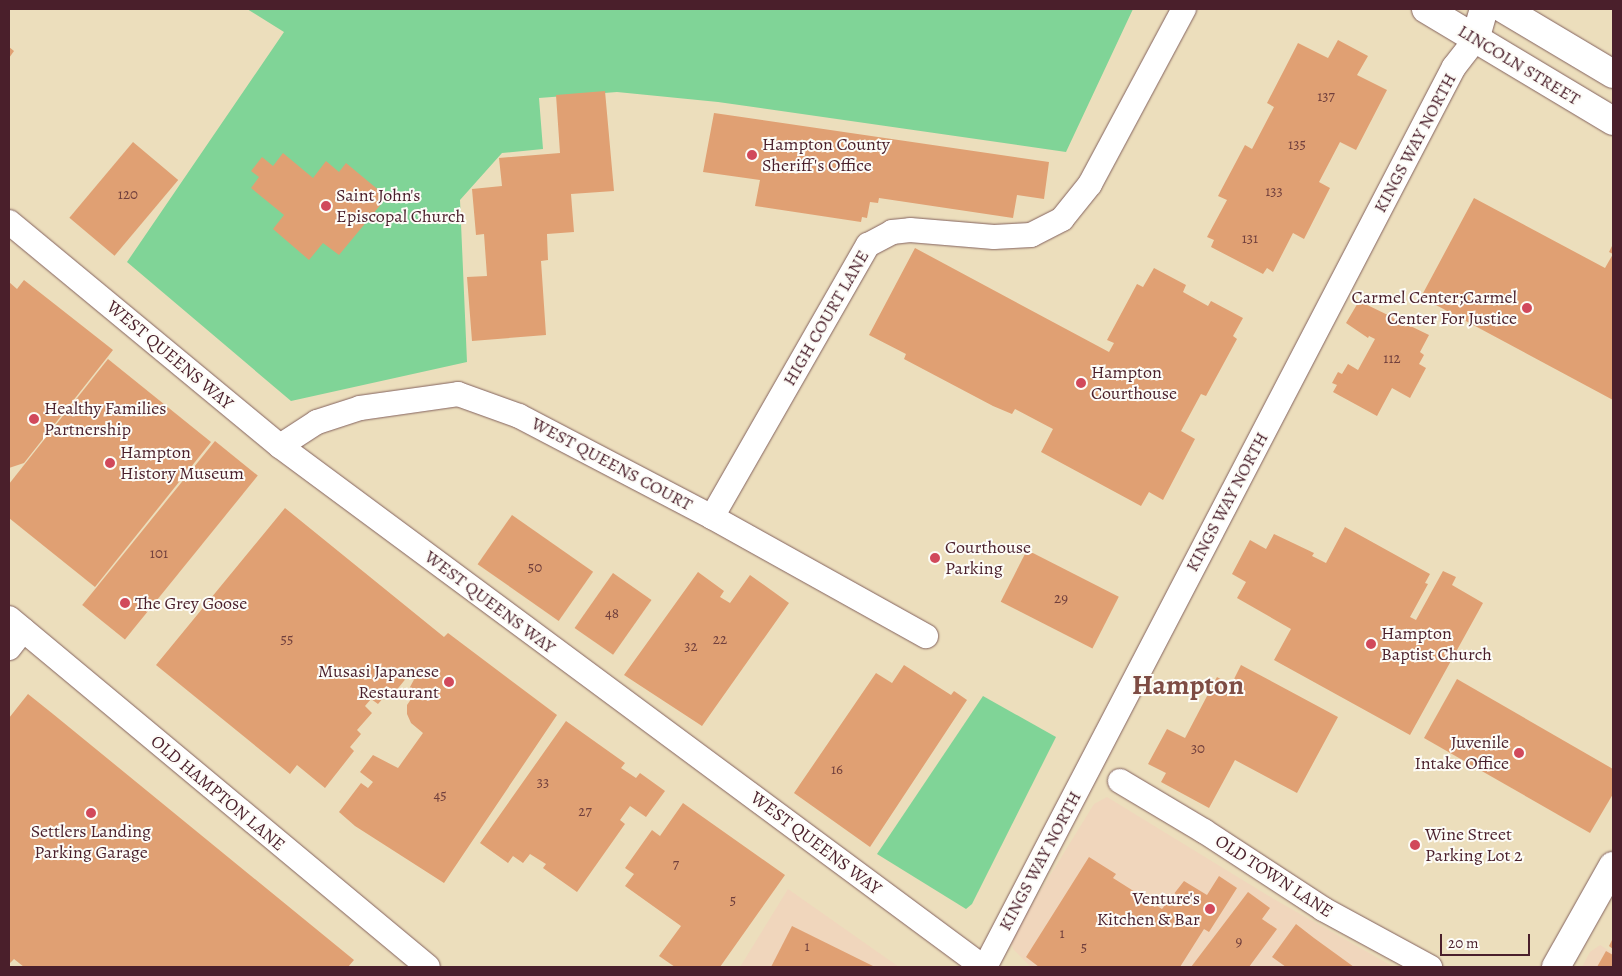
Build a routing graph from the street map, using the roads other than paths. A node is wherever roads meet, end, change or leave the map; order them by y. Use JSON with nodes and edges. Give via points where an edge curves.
{"nodes":[{"id":1,"x":1184,"y":9,"type":"edge"},
{"id":2,"x":1426,"y":9,"type":"edge"},
{"id":3,"x":1484,"y":9,"type":"edge"},
{"id":4,"x":1521,"y":13,"type":"edge"},
{"id":5,"x":1475,"y":40,"type":"junction"},
{"id":6,"x":1613,"y":74,"type":"edge"},
{"id":7,"x":1613,"y":121,"type":"edge"},
{"id":8,"x":9,"y":222,"type":"edge"},
{"id":9,"x":280,"y":446,"type":"junction"},
{"id":10,"x":712,"y":517,"type":"junction"},
{"id":11,"x":16,"y":624,"type":"edge"},
{"id":12,"x":926,"y":636,"type":"dead end"},
{"id":13,"x":9,"y":648,"type":"edge"},
{"id":14,"x":1120,"y":782,"type":"dead end"},
{"id":15,"x":1613,"y":866,"type":"edge"},
{"id":16,"x":428,"y":967,"type":"edge"},
{"id":17,"x":984,"y":967,"type":"edge"},
{"id":18,"x":1430,"y":967,"type":"edge"},
{"id":19,"x":1556,"y":967,"type":"edge"}],
"edges":[{"from":1,"to":10,"type":"street","name":"HIGH COURT LANE","via":[[1090,184],[1062,219],[1031,235],[994,237],[910,230],[892,232],[868,245]]},
{"from":2,"to":5,"type":"street","name":"LINCOLN STREET"},
{"from":3,"to":5,"type":"street"},
{"from":4,"to":5,"type":"street"},
{"from":4,"to":6,"type":"street"},
{"from":5,"to":7,"type":"street","name":"LINCOLN STREET"},
{"from":5,"to":17,"type":"street","name":"KINGS WAY NORTH","via":[[1447,80]]},
{"from":8,"to":9,"type":"street","name":"WEST QUEENS WAY"},
{"from":9,"to":10,"type":"street","name":"WEST QUEENS COURT","via":[[317,422],[360,408],[458,394],[519,416]]},
{"from":9,"to":17,"type":"street","name":"WEST QUEENS WAY"},
{"from":10,"to":12,"type":"street","name":"WEST QUEENS COURT"},
{"from":11,"to":13,"type":"street"},
{"from":11,"to":16,"type":"street","name":"OLD HAMPTON LANE"},
{"from":14,"to":18,"type":"street","name":"OLD TOWN LANE","via":[[1204,831],[1323,909]]},
{"from":15,"to":19,"type":"street"}]}
